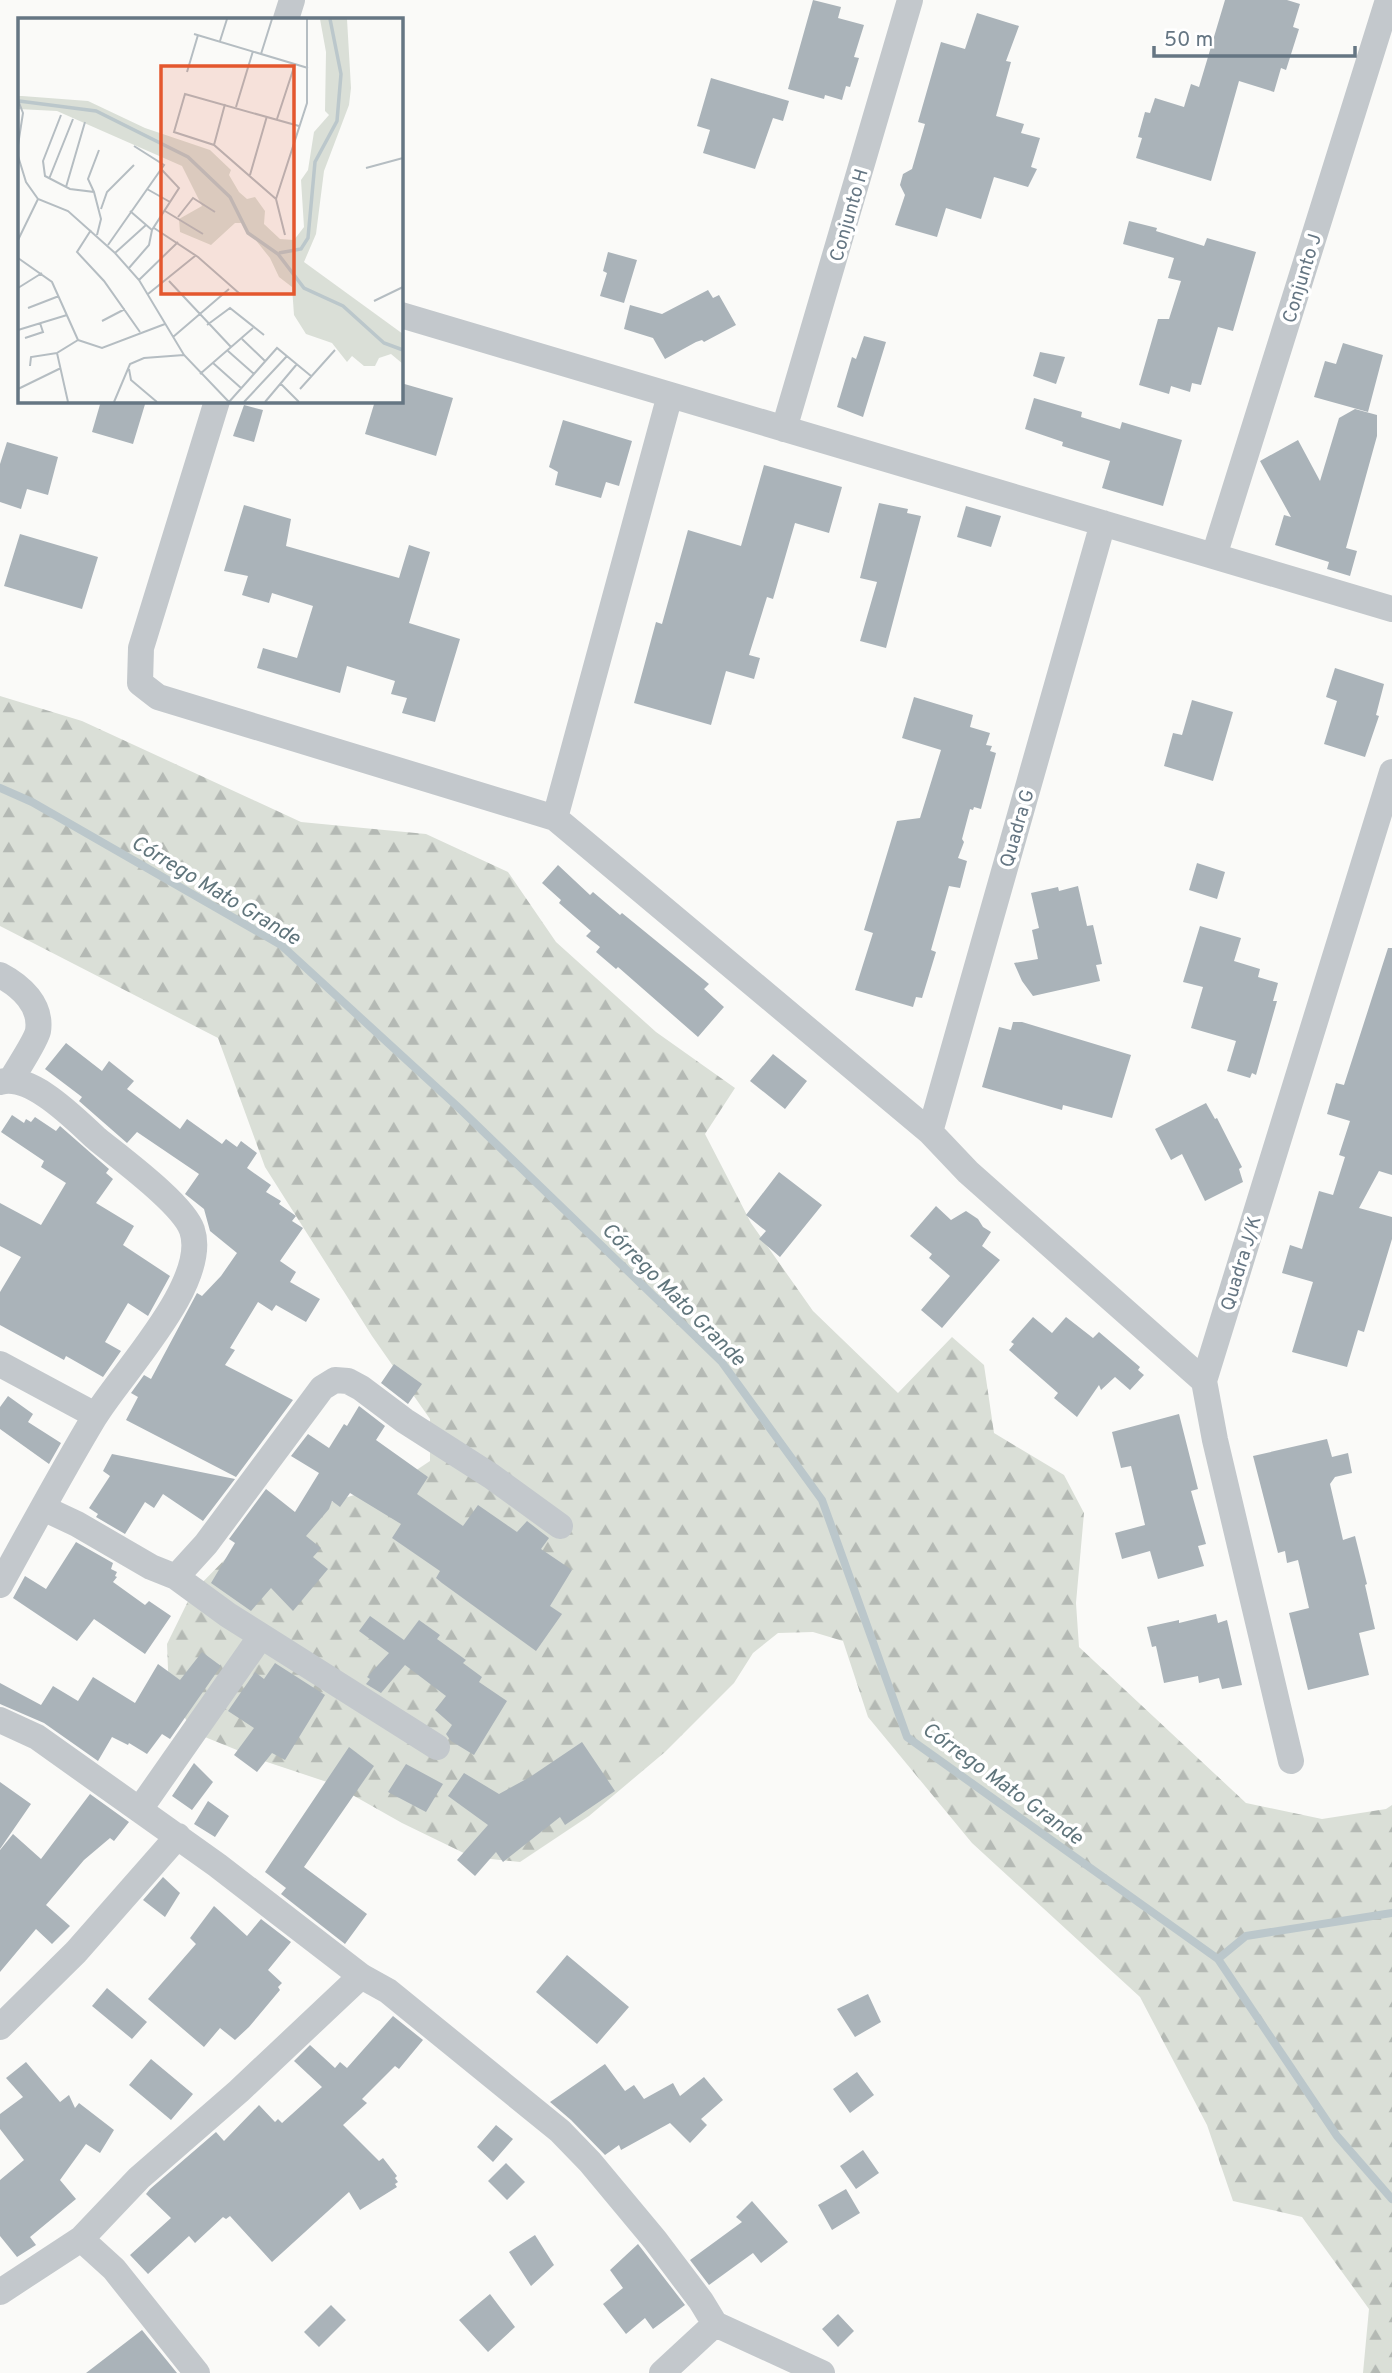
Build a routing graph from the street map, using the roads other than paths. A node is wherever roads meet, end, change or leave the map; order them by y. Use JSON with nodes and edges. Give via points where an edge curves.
{"nodes":[{"id":1,"x":292,"y":0,"type":"edge"},
{"id":2,"x":910,"y":0,"type":"edge"},
{"id":3,"x":1388,"y":0,"type":"edge"},
{"id":4,"x":286,"y":18,"type":"edge"},
{"id":5,"x":402,"y":315,"type":"edge"},
{"id":6,"x":670,"y":395,"type":"junction"},
{"id":7,"x":217,"y":402,"type":"edge"},
{"id":8,"x":784,"y":429,"type":"junction"},
{"id":9,"x":1103,"y":523,"type":"junction"},
{"id":10,"x":1214,"y":556,"type":"junction"},
{"id":11,"x":1392,"y":609,"type":"edge"},
{"id":12,"x":1392,"y":772,"type":"edge"},
{"id":13,"x":555,"y":818,"type":"junction"},
{"id":14,"x":0,"y":975,"type":"edge"},
{"id":15,"x":6,"y":1081,"type":"edge"},
{"id":16,"x":930,"y":1132,"type":"junction"},
{"id":17,"x":0,"y":1364,"type":"edge"},
{"id":18,"x":1204,"y":1381,"type":"junction"},
{"id":19,"x":95,"y":1415,"type":"junction"},
{"id":20,"x":43,"y":1508,"type":"junction"},
{"id":21,"x":560,"y":1526,"type":"dead end"},
{"id":22,"x":177,"y":1577,"type":"junction"},
{"id":23,"x":0,"y":1585,"type":"edge"},
{"id":24,"x":261,"y":1636,"type":"junction"},
{"id":25,"x":0,"y":1720,"type":"edge"},
{"id":26,"x":437,"y":1747,"type":"dead end"},
{"id":27,"x":1291,"y":1761,"type":"dead end"},
{"id":28,"x":139,"y":1809,"type":"junction"},
{"id":29,"x":178,"y":1836,"type":"junction"},
{"id":30,"x":361,"y":1976,"type":"junction"},
{"id":31,"x":0,"y":2027,"type":"edge"},
{"id":32,"x":80,"y":2239,"type":"junction"},
{"id":33,"x":0,"y":2292,"type":"edge"},
{"id":34,"x":715,"y":2324,"type":"junction"},
{"id":35,"x":197,"y":2373,"type":"edge"},
{"id":36,"x":662,"y":2373,"type":"edge"},
{"id":37,"x":822,"y":2373,"type":"edge"}],
"edges":[{"from":1,"to":4,"type":"street"},
{"from":2,"to":8,"type":"street","name":"Conjunto H"},
{"from":3,"to":10,"type":"street","name":"Conjunto J"},
{"from":5,"to":6,"type":"street"},
{"from":6,"to":8,"type":"street"},
{"from":6,"to":13,"type":"street"},
{"from":7,"to":13,"type":"street","via":[[141,648],[140,683],[158,696]]},
{"from":8,"to":9,"type":"street"},
{"from":9,"to":10,"type":"street"},
{"from":9,"to":16,"type":"street","name":"Quadra G"},
{"from":10,"to":11,"type":"street"},
{"from":12,"to":18,"type":"street","name":"Quadra J/K"},
{"from":13,"to":16,"type":"street"},
{"from":14,"to":15,"type":"street","via":[[34,1004],[38,1031]]},
{"from":15,"to":19,"type":"street","via":[[23,1083],[61,1108],[138,1172],[174,1206],[195,1240],[191,1268],[173,1305]]},
{"from":16,"to":18,"type":"street","via":[[968,1172]]},
{"from":17,"to":19,"type":"street"},
{"from":18,"to":27,"type":"street","name":"Quadra J/K"},
{"from":19,"to":20,"type":"street"},
{"from":20,"to":22,"type":"street"},
{"from":20,"to":23,"type":"street"},
{"from":21,"to":22,"type":"street","via":[[361,1388],[335,1380],[322,1388]]},
{"from":22,"to":24,"type":"street"},
{"from":24,"to":26,"type":"street"},
{"from":24,"to":28,"type":"street"},
{"from":25,"to":28,"type":"street","via":[[37,1737]]},
{"from":28,"to":29,"type":"street"},
{"from":29,"to":30,"type":"street"},
{"from":29,"to":31,"type":"street","via":[[76,1952]]},
{"from":30,"to":32,"type":"street","via":[[139,2178]]},
{"from":30,"to":34,"type":"street","via":[[388,1991],[560,2132],[655,2240]]},
{"from":32,"to":33,"type":"street"},
{"from":32,"to":35,"type":"street","via":[[114,2269]]},
{"from":34,"to":36,"type":"street"},
{"from":34,"to":37,"type":"street"}]}
